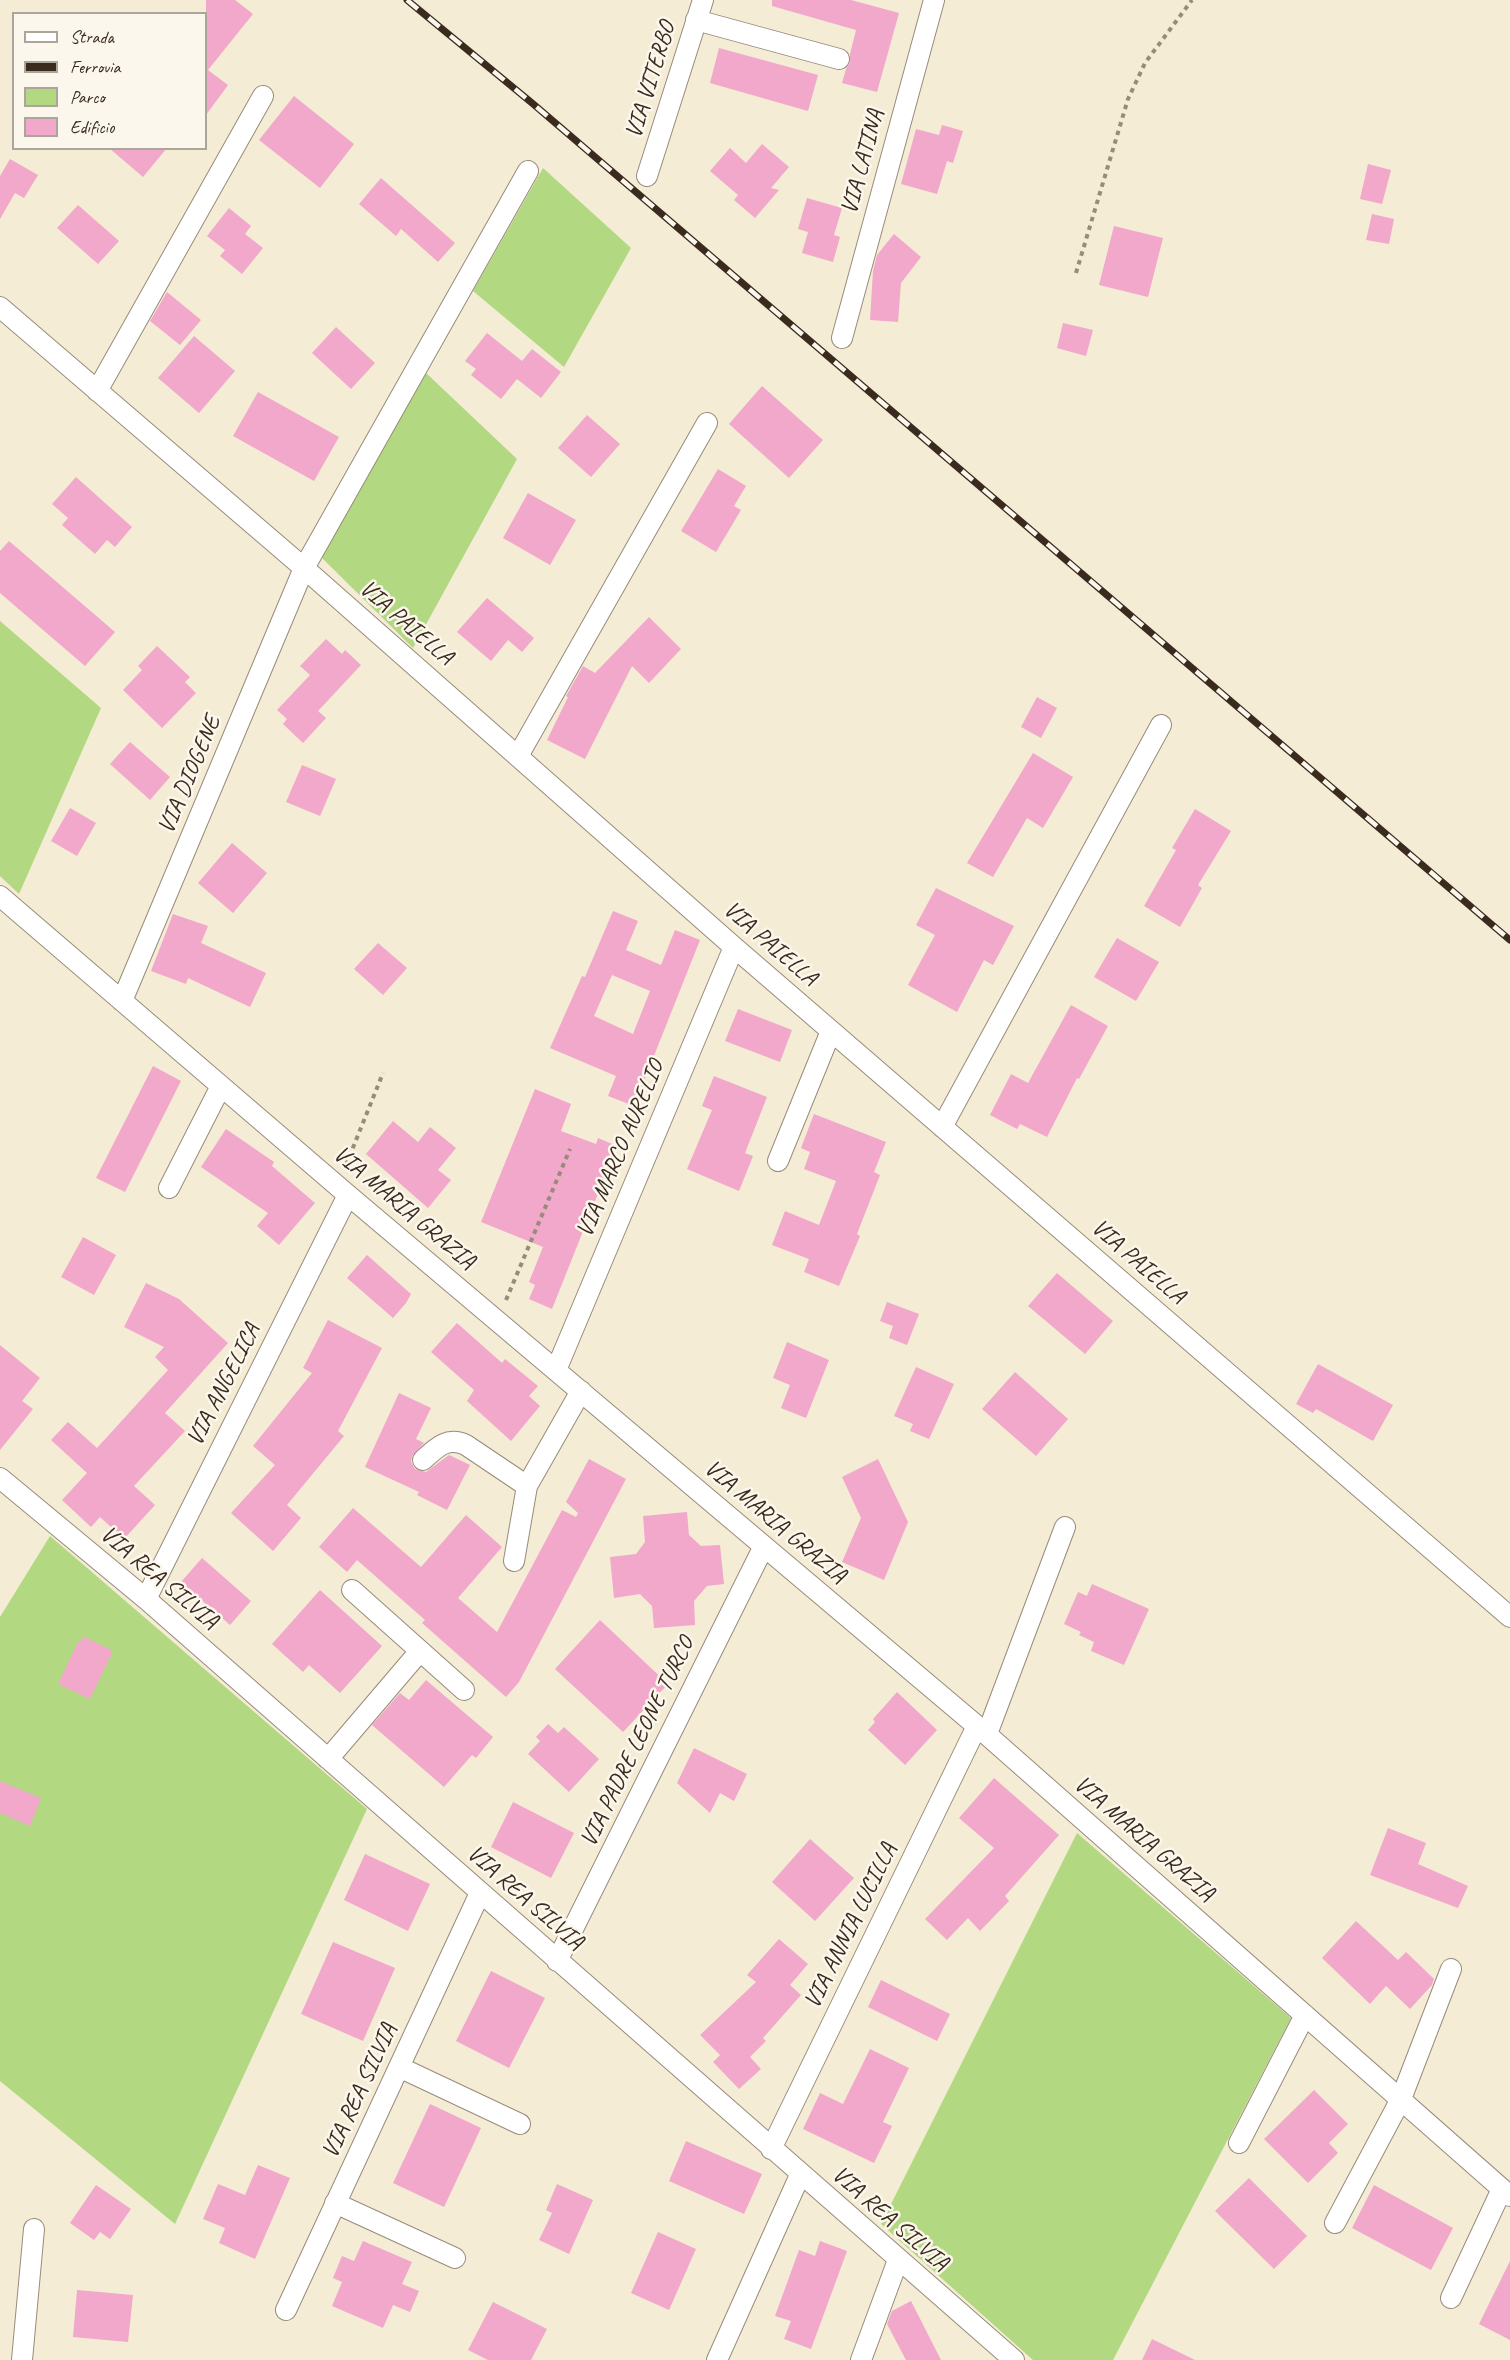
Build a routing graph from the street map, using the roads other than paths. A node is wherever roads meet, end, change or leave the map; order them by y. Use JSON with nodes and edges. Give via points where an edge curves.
{"nodes":[{"id":1,"x":703,"y":0,"type":"edge"},
{"id":2,"x":934,"y":0,"type":"edge"},
{"id":3,"x":696,"y":20,"type":"junction"},
{"id":4,"x":839,"y":59,"type":"dead end"},
{"id":5,"x":263,"y":96,"type":"dead end"},
{"id":6,"x":528,"y":171,"type":"dead end"},
{"id":7,"x":647,"y":176,"type":"dead end"},
{"id":8,"x":0,"y":307,"type":"edge"},
{"id":9,"x":842,"y":338,"type":"dead end"},
{"id":10,"x":97,"y":391,"type":"junction"},
{"id":11,"x":707,"y":423,"type":"dead end"},
{"id":12,"x":304,"y":568,"type":"junction"},
{"id":13,"x":1161,"y":724,"type":"dead end"},
{"id":14,"x":518,"y":756,"type":"junction"},
{"id":15,"x":0,"y":896,"type":"edge"},
{"id":16,"x":734,"y":947,"type":"junction"},
{"id":17,"x":122,"y":1001,"type":"junction"},
{"id":18,"x":831,"y":1031,"type":"junction"},
{"id":19,"x":221,"y":1086,"type":"junction"},
{"id":20,"x":942,"y":1126,"type":"junction"},
{"id":21,"x":778,"y":1161,"type":"dead end"},
{"id":22,"x":169,"y":1188,"type":"dead end"},
{"id":23,"x":343,"y":1190,"type":"junction"},
{"id":24,"x":556,"y":1370,"type":"junction"},
{"id":25,"x":581,"y":1391,"type":"junction"},
{"id":26,"x":423,"y":1460,"type":"dead end"},
{"id":27,"x":0,"y":1478,"type":"edge"},
{"id":28,"x":527,"y":1486,"type":"junction"},
{"id":29,"x":1065,"y":1527,"type":"dead end"},
{"id":30,"x":764,"y":1545,"type":"junction"},
{"id":31,"x":514,"y":1561,"type":"dead end"},
{"id":32,"x":352,"y":1590,"type":"dead end"},
{"id":33,"x":146,"y":1599,"type":"junction"},
{"id":34,"x":1510,"y":1617,"type":"edge"},
{"id":35,"x":420,"y":1651,"type":"junction"},
{"id":36,"x":464,"y":1690,"type":"dead end"},
{"id":37,"x":982,"y":1730,"type":"junction"},
{"id":38,"x":328,"y":1759,"type":"junction"},
{"id":39,"x":480,"y":1893,"type":"junction"},
{"id":40,"x":557,"y":1961,"type":"junction"},
{"id":41,"x":1451,"y":1969,"type":"dead end"},
{"id":42,"x":1305,"y":2015,"type":"junction"},
{"id":43,"x":399,"y":2067,"type":"junction"},
{"id":44,"x":1401,"y":2099,"type":"junction"},
{"id":45,"x":520,"y":2124,"type":"dead end"},
{"id":46,"x":1239,"y":2143,"type":"dead end"},
{"id":47,"x":771,"y":2149,"type":"junction"},
{"id":48,"x":801,"y":2175,"type":"junction"},
{"id":49,"x":1506,"y":2192,"type":"edge"},
{"id":50,"x":335,"y":2203,"type":"junction"},
{"id":51,"x":1335,"y":2223,"type":"dead end"},
{"id":52,"x":34,"y":2229,"type":"dead end"},
{"id":53,"x":455,"y":2258,"type":"dead end"},
{"id":54,"x":898,"y":2260,"type":"junction"},
{"id":55,"x":1451,"y":2298,"type":"dead end"},
{"id":56,"x":286,"y":2310,"type":"dead end"},
{"id":57,"x":22,"y":2360,"type":"edge"},
{"id":58,"x":717,"y":2360,"type":"edge"},
{"id":59,"x":861,"y":2360,"type":"edge"},
{"id":60,"x":1014,"y":2360,"type":"edge"}],
"edges":[{"from":1,"to":3,"type":"street","name":"VIA VITERBO"},
{"from":2,"to":9,"type":"street","name":"VIA LATINA"},
{"from":3,"to":4,"type":"street"},
{"from":3,"to":7,"type":"street","name":"VIA VITERBO"},
{"from":5,"to":10,"type":"street"},
{"from":6,"to":12,"type":"street","name":"VIA DIOGENE"},
{"from":8,"to":10,"type":"street","name":"VIA PAIELLA"},
{"from":10,"to":12,"type":"street","name":"VIA PAIELLA"},
{"from":11,"to":14,"type":"street"},
{"from":12,"to":14,"type":"street","name":"VIA PAIELLA"},
{"from":12,"to":17,"type":"street","name":"VIA DIOGENE"},
{"from":13,"to":20,"type":"street"},
{"from":14,"to":16,"type":"street","name":"VIA PAIELLA"},
{"from":15,"to":17,"type":"street","name":"VIA MARIA GRAZIA"},
{"from":16,"to":18,"type":"street","name":"VIA PAIELLA"},
{"from":16,"to":24,"type":"street","name":"VIA MARCO AURELIO"},
{"from":17,"to":19,"type":"street","name":"VIA MARIA GRAZIA"},
{"from":18,"to":20,"type":"street","name":"VIA PAIELLA"},
{"from":18,"to":21,"type":"street"},
{"from":19,"to":22,"type":"street"},
{"from":19,"to":23,"type":"street","name":"VIA MARIA GRAZIA"},
{"from":20,"to":34,"type":"street","name":"VIA PAIELLA"},
{"from":23,"to":24,"type":"street","name":"VIA MARIA GRAZIA"},
{"from":23,"to":33,"type":"street","name":"VIA ANGELICA"},
{"from":24,"to":25,"type":"street","name":"VIA MARIA GRAZIA"},
{"from":25,"to":28,"type":"street"},
{"from":25,"to":30,"type":"street","name":"VIA MARIA GRAZIA"},
{"from":26,"to":28,"type":"street","via":[[441,1444],[456,1441]]},
{"from":27,"to":33,"type":"street","name":"VIA REA SILVIA"},
{"from":28,"to":31,"type":"street"},
{"from":29,"to":37,"type":"street","name":"VIA ANNIA LUCILLA"},
{"from":30,"to":37,"type":"street","name":"VIA MARIA GRAZIA"},
{"from":30,"to":40,"type":"street","name":"VIA PADRE LEONE TURCO"},
{"from":32,"to":35,"type":"street"},
{"from":33,"to":38,"type":"street","name":"VIA REA SILVIA"},
{"from":35,"to":36,"type":"street"},
{"from":35,"to":38,"type":"street"},
{"from":37,"to":42,"type":"street","name":"VIA MARIA GRAZIA"},
{"from":37,"to":47,"type":"street","name":"VIA ANNIA LUCILLA"},
{"from":38,"to":39,"type":"street","name":"VIA REA SILVIA"},
{"from":39,"to":40,"type":"street","name":"VIA REA SILVIA"},
{"from":39,"to":43,"type":"street","name":"VIA REA SILVIA"},
{"from":40,"to":47,"type":"street","name":"VIA REA SILVIA"},
{"from":41,"to":44,"type":"street"},
{"from":42,"to":44,"type":"street","name":"VIA MARIA GRAZIA"},
{"from":42,"to":46,"type":"street"},
{"from":43,"to":45,"type":"street"},
{"from":43,"to":50,"type":"street","name":"VIA REA SILVIA"},
{"from":44,"to":49,"type":"street","name":"VIA MARIA GRAZIA"},
{"from":44,"to":51,"type":"street"},
{"from":47,"to":48,"type":"street","name":"VIA REA SILVIA"},
{"from":48,"to":54,"type":"street","name":"VIA REA SILVIA"},
{"from":48,"to":58,"type":"street"},
{"from":49,"to":55,"type":"street"},
{"from":50,"to":53,"type":"street"},
{"from":50,"to":56,"type":"street","name":"VIA REA SILVIA"},
{"from":52,"to":57,"type":"street"},
{"from":54,"to":59,"type":"street"},
{"from":54,"to":60,"type":"street","name":"VIA REA SILVIA"}]}
